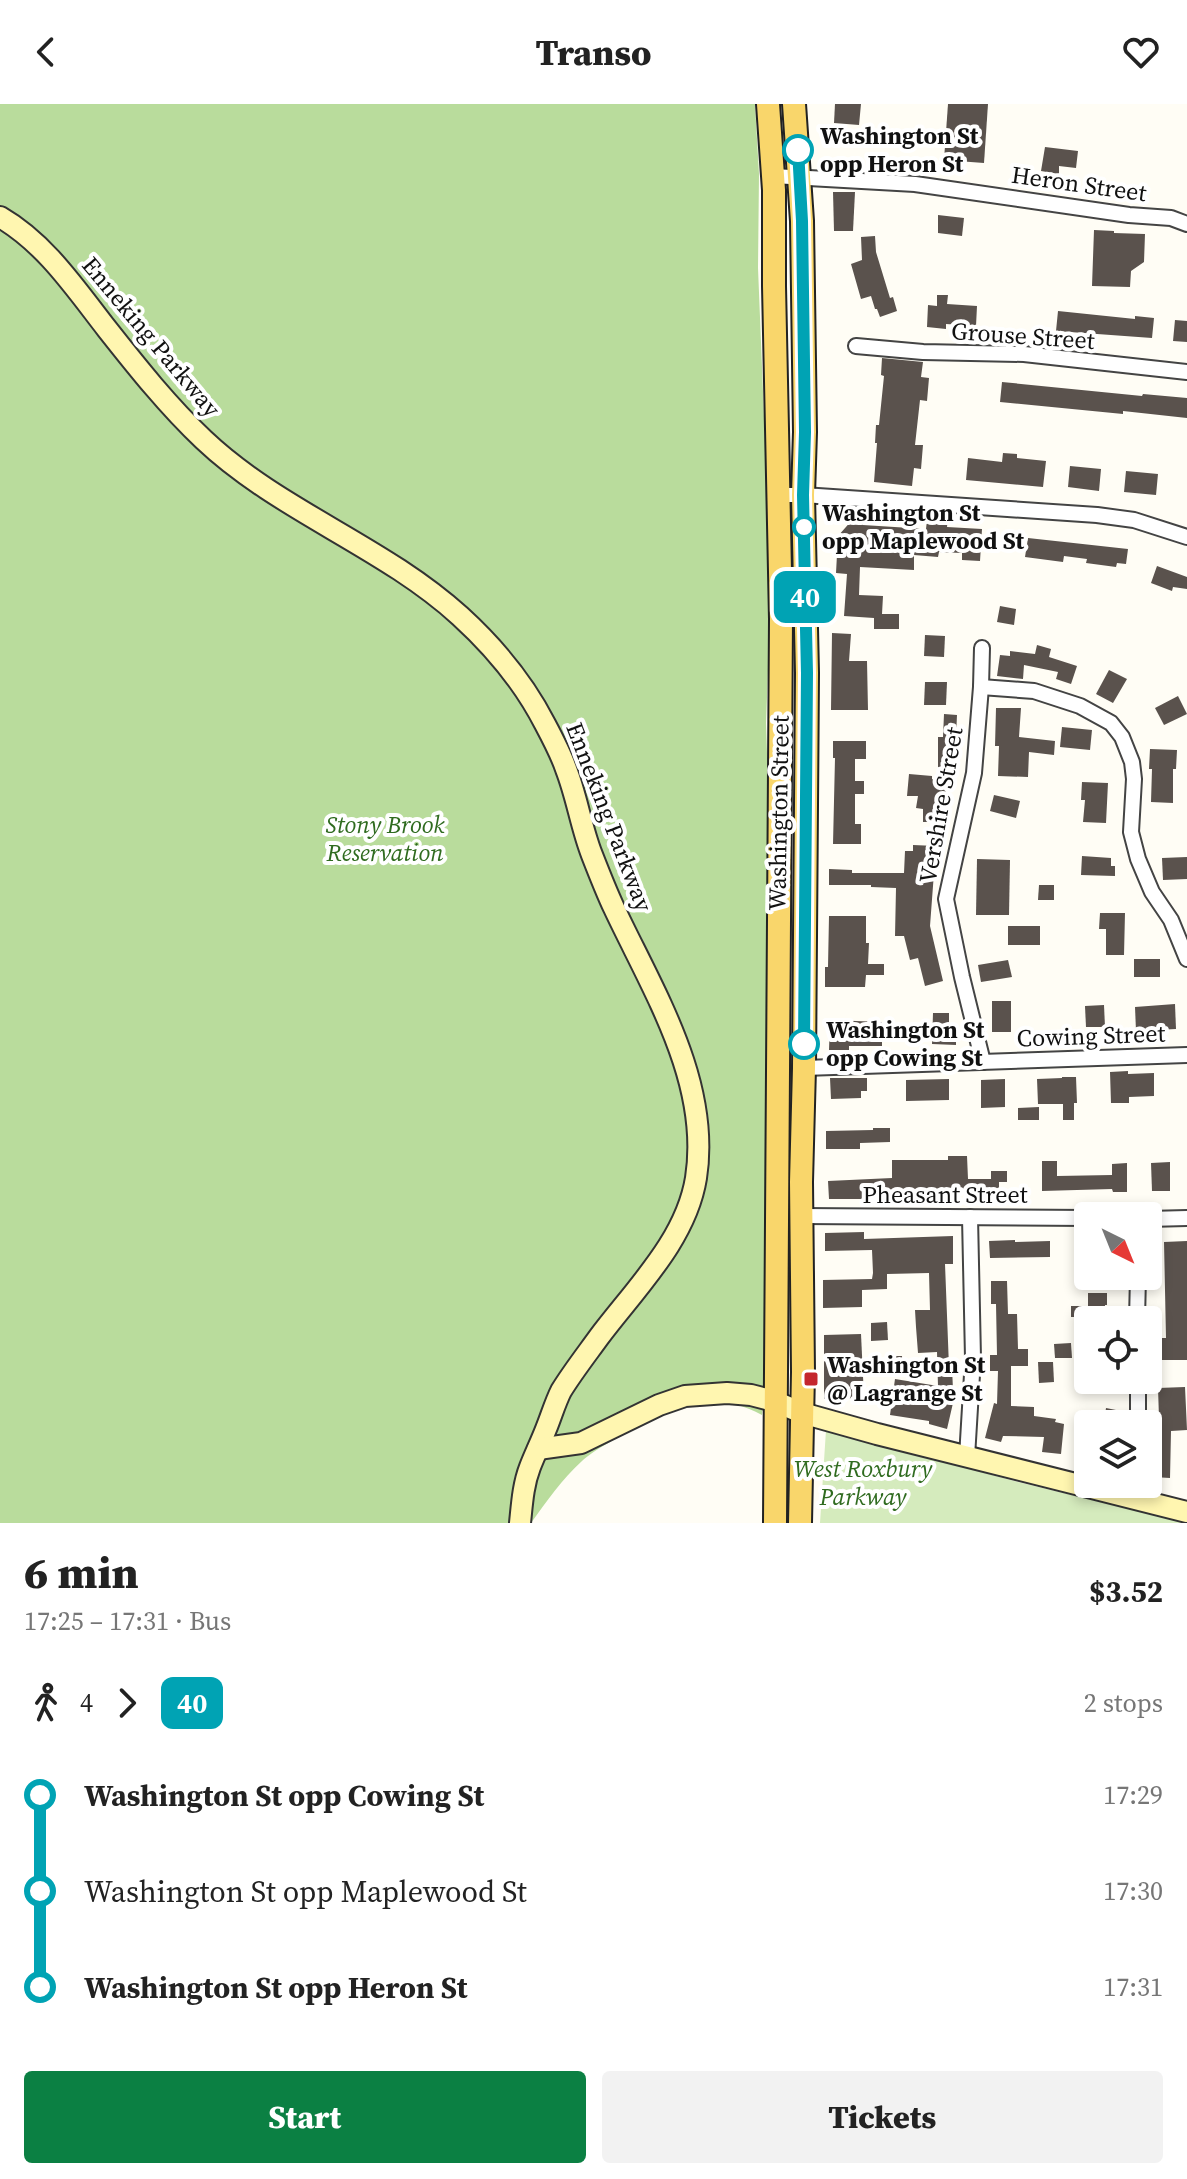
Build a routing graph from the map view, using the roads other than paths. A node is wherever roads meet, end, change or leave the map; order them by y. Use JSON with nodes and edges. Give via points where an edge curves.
{"nodes":[{"id":1,"x":768,"y":104,"type":"edge"},
{"id":2,"x":794,"y":104,"type":"edge"},
{"id":3,"x":773,"y":176,"type":"junction"},
{"id":4,"x":800,"y":178,"type":"junction"},
{"id":5,"x":0,"y":217,"type":"edge"},
{"id":6,"x":1187,"y":224,"type":"edge"},
{"id":7,"x":856,"y":346,"type":"dead end"},
{"id":8,"x":1187,"y":372,"type":"edge"},
{"id":9,"x":779,"y":495,"type":"junction"},
{"id":10,"x":803,"y":495,"type":"junction"},
{"id":11,"x":1187,"y":537,"type":"edge"},
{"id":12,"x":982,"y":648,"type":"dead end"},
{"id":13,"x":981,"y":687,"type":"junction"},
{"id":14,"x":1187,"y":959,"type":"edge"},
{"id":15,"x":1187,"y":1055,"type":"edge"},
{"id":16,"x":983,"y":1062,"type":"junction"},
{"id":17,"x":804,"y":1068,"type":"junction"},
{"id":18,"x":802,"y":1216,"type":"junction"},
{"id":19,"x":970,"y":1217,"type":"junction"},
{"id":20,"x":1074,"y":1218,"type":"edge"},
{"id":21,"x":1187,"y":1218,"type":"edge"},
{"id":22,"x":1162,"y":1219,"type":"edge"},
{"id":23,"x":774,"y":1401,"type":"junction"},
{"id":24,"x":802,"y":1413,"type":"junction"},
{"id":25,"x":538,"y":1449,"type":"junction"},
{"id":26,"x":967,"y":1457,"type":"junction"},
{"id":27,"x":1074,"y":1479,"type":"edge"},
{"id":28,"x":1151,"y":1498,"type":"edge"},
{"id":29,"x":1187,"y":1512,"type":"edge"},
{"id":30,"x":520,"y":1523,"type":"edge"},
{"id":31,"x":775,"y":1523,"type":"edge"},
{"id":32,"x":800,"y":1523,"type":"edge"}],
"edges":[{"from":1,"to":3,"type":"main road","name":"Washington Street"},
{"from":2,"to":4,"type":"main road","name":"Washington Street"},
{"from":3,"to":4,"type":"street","name":"Heron Street"},
{"from":3,"to":9,"type":"main road","name":"Washington Street"},
{"from":4,"to":6,"type":"street","name":"Heron Street","via":[[915,184]]},
{"from":4,"to":10,"type":"main road","name":"Washington Street"},
{"from":5,"to":25,"type":"main road","name":"Enneking Parkway","via":[[59,267],[130,358],[206,442],[459,615],[506,663],[567,770],[589,848],[680,1053],[695,1106],[698,1141],[696,1180],[673,1237],[560,1393]]},
{"from":7,"to":8,"type":"street","name":"Grouse Street","via":[[1024,354]]},
{"from":9,"to":10,"type":"street"},
{"from":9,"to":23,"type":"main road","name":"Washington Street"},
{"from":10,"to":11,"type":"street","via":[[1097,515]]},
{"from":10,"to":17,"type":"main road","name":"Washington Street"},
{"from":12,"to":13,"type":"street","name":"Vershire Street"},
{"from":13,"to":14,"type":"street","via":[[1034,691],[1080,706],[1111,723],[1122,737],[1132,762],[1131,832],[1138,859]]},
{"from":13,"to":16,"type":"street","name":"Vershire Street","via":[[974,773],[946,899]]},
{"from":15,"to":16,"type":"street","name":"Cowing Street"},
{"from":16,"to":17,"type":"street","name":"Cowing Street"},
{"from":17,"to":18,"type":"main road","name":"Washington Street"},
{"from":18,"to":19,"type":"street","name":"Pheasant Street"},
{"from":18,"to":24,"type":"main road","name":"Washington Street"},
{"from":19,"to":20,"type":"street","name":"Pheasant Street"},
{"from":19,"to":26,"type":"street","via":[[973,1358]]},
{"from":21,"to":22,"type":"street"},
{"from":23,"to":24,"type":"main road"},
{"from":23,"to":25,"type":"main road","via":[[727,1393],[685,1396],[581,1443]]},
{"from":23,"to":31,"type":"main road","name":"Washington Street"},
{"from":24,"to":26,"type":"main road"},
{"from":24,"to":32,"type":"main road","name":"Washington Street"},
{"from":25,"to":30,"type":"main road","name":"Enneking Parkway"},
{"from":26,"to":27,"type":"main road"},
{"from":28,"to":29,"type":"main road"}]}
